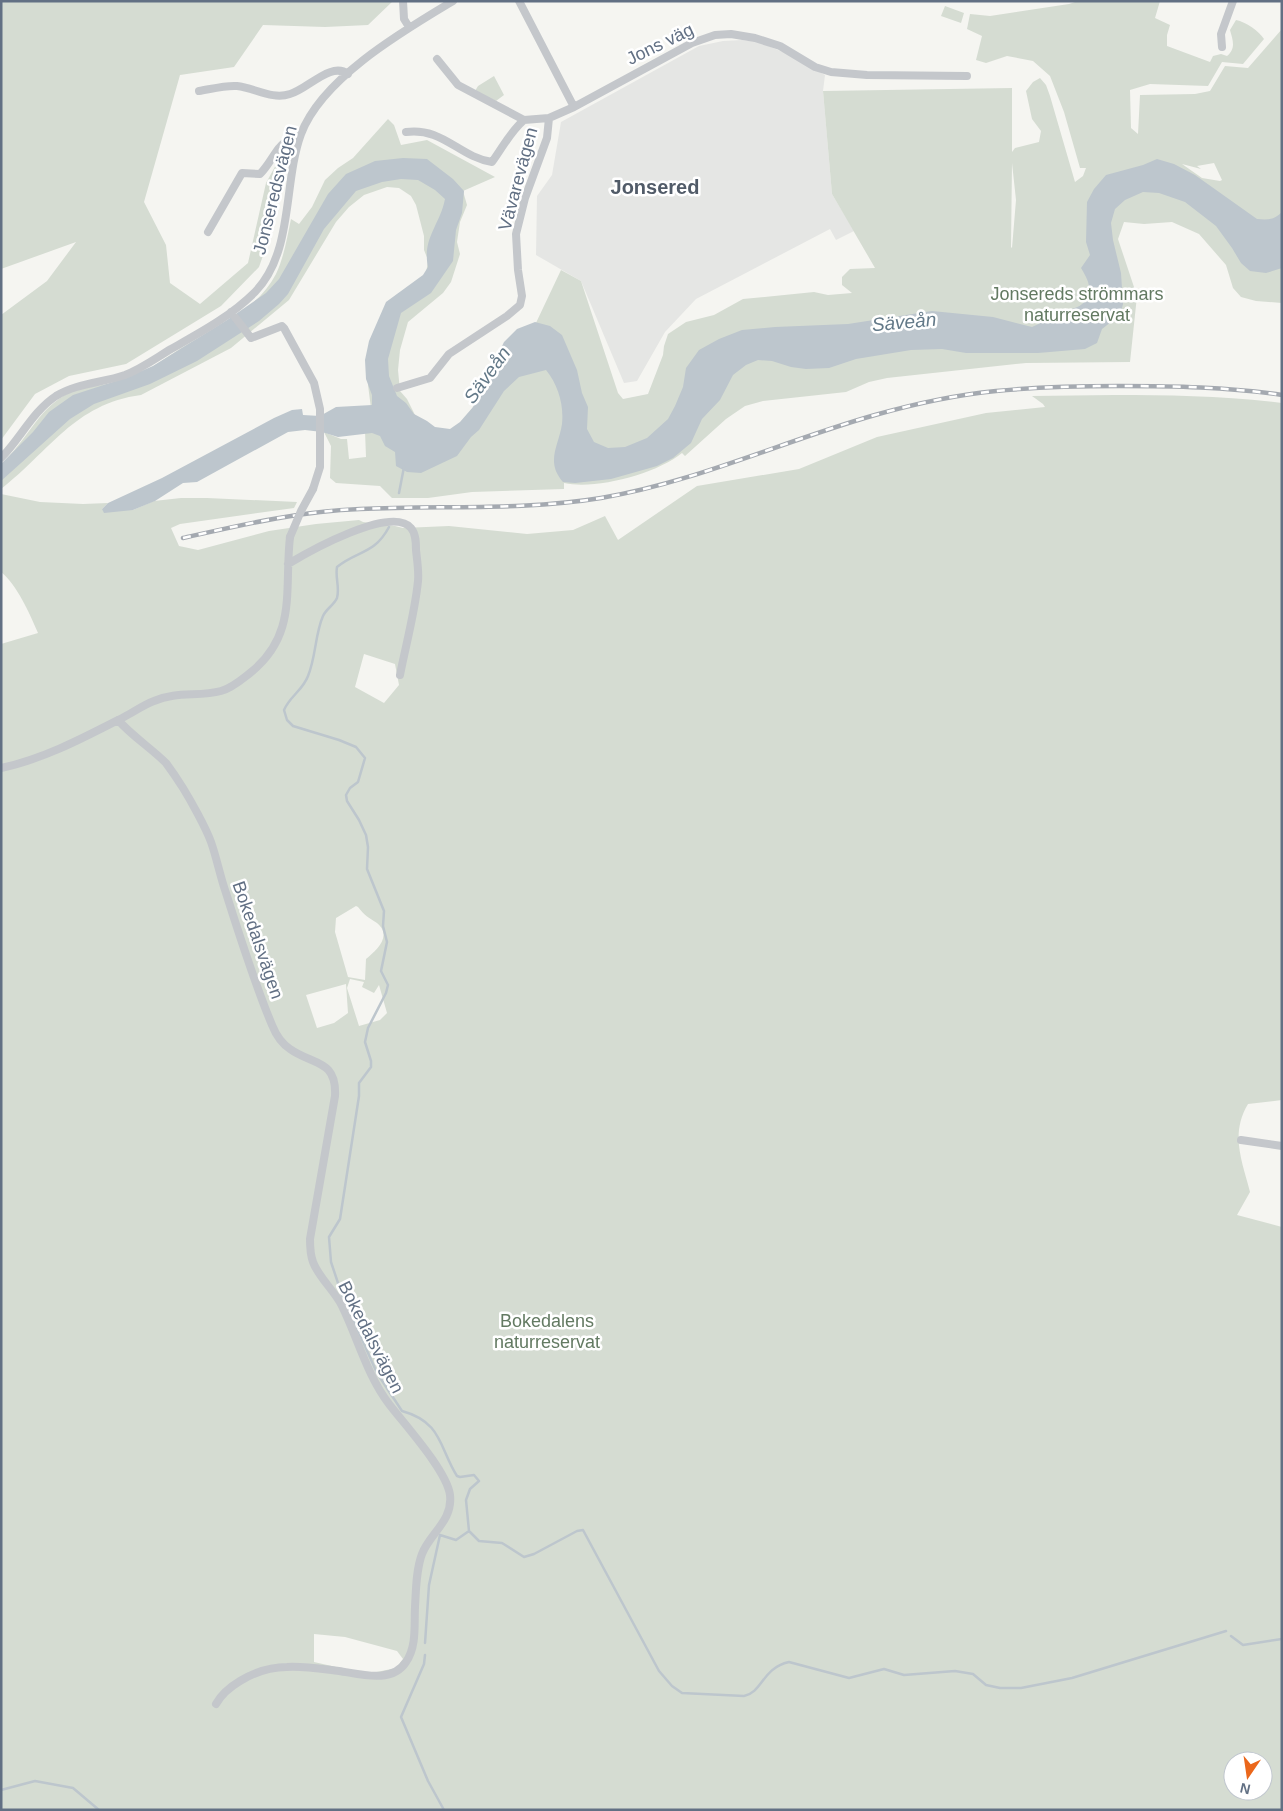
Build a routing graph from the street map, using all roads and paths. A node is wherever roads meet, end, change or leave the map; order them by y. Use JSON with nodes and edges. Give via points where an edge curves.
{"nodes":[{"id":1,"x":403,"y":1,"type":"edge"},
{"id":2,"x":453,"y":1,"type":"edge"},
{"id":3,"x":519,"y":1,"type":"edge"},
{"id":4,"x":1233,"y":1,"type":"edge"},
{"id":5,"x":409,"y":27,"type":"junction"},
{"id":6,"x":1222,"y":47,"type":"dead end"},
{"id":7,"x":437,"y":59,"type":"dead end"},
{"id":8,"x":348,"y":74,"type":"junction"},
{"id":9,"x":968,"y":76,"type":"dead end"},
{"id":10,"x":199,"y":91,"type":"dead end"},
{"id":11,"x":574,"y":107,"type":"junction"},
{"id":12,"x":550,"y":118,"type":"junction"},
{"id":13,"x":524,"y":120,"type":"junction"},
{"id":14,"x":406,"y":132,"type":"dead end"},
{"id":15,"x":301,"y":134,"type":"junction"},
{"id":16,"x":208,"y":232,"type":"dead end"},
{"id":17,"x":232,"y":313,"type":"junction"},
{"id":18,"x":397,"y":388,"type":"dead end"},
{"id":19,"x":1,"y":458,"type":"edge"},
{"id":20,"x":288,"y":564,"type":"junction"},
{"id":21,"x":400,"y":675,"type":"dead end"},
{"id":22,"x":118,"y":720,"type":"junction"},
{"id":23,"x":1,"y":768,"type":"edge"},
{"id":24,"x":1241,"y":1140,"type":"dead end"},
{"id":25,"x":1282,"y":1146,"type":"edge"},
{"id":26,"x":216,"y":1704,"type":"dead end"}],
"edges":[{"from":1,"to":5,"type":"street","via":[[404,19]]},
{"from":2,"to":5,"type":"street","name":"Jonseredsvägen"},
{"from":3,"to":11,"type":"street"},
{"from":4,"to":6,"type":"street","via":[[1221,34]]},
{"from":5,"to":8,"type":"street","name":"Jonseredsvägen"},
{"from":7,"to":13,"type":"street","name":"Vävarevägen","via":[[458,85]]},
{"from":8,"to":10,"type":"street","via":[[335,69],[303,89],[283,96],[237,86]]},
{"from":8,"to":15,"type":"street","name":"Jonseredsvägen","via":[[318,103]]},
{"from":9,"to":11,"type":"street","name":"Jons väg","via":[[831,72],[763,40],[731,34],[716,35],[692,43]]},
{"from":11,"to":12,"type":"street","name":"Vävarevägen"},
{"from":12,"to":13,"type":"street","name":"Vävarevägen"},
{"from":12,"to":18,"type":"street","name":"Vävarevägen","via":[[547,138],[516,234],[522,296],[520,305],[449,354],[430,378]]},
{"from":13,"to":14,"type":"street","name":"Vävarevägen","via":[[513,130],[492,162],[480,160],[432,133]]},
{"from":15,"to":16,"type":"street","via":[[298,132],[286,140],[260,174],[242,173]]},
{"from":15,"to":17,"type":"street","name":"Jonseredsvägen","via":[[274,263],[264,282]]},
{"from":17,"to":19,"type":"street","name":"Jonseredsvägen","via":[[125,375],[72,388],[54,398],[38,412]]},
{"from":17,"to":20,"type":"street","bridge":true,"via":[[251,338],[282,326],[314,383],[320,409],[320,467],[290,537]]},
{"from":20,"to":21,"type":"street","via":[[368,526],[394,521],[407,524],[416,541],[418,578]]},
{"from":20,"to":22,"type":"street","via":[[285,621],[276,645],[255,669],[223,691],[176,694],[154,700]]},
{"from":22,"to":23,"type":"street","via":[[58,749]]},
{"from":22,"to":26,"type":"street","name":"Bokedalsvägen","via":[[166,764],[211,841],[258,993],[275,1032],[292,1051],[323,1064],[336,1084],[310,1239],[312,1260],[341,1304],[369,1372],[442,1474],[450,1497],[448,1514],[420,1560],[413,1646],[402,1667],[389,1674],[368,1676],[288,1666],[268,1669],[237,1683],[224,1692]]},
{"from":24,"to":25,"type":"street"}]}
